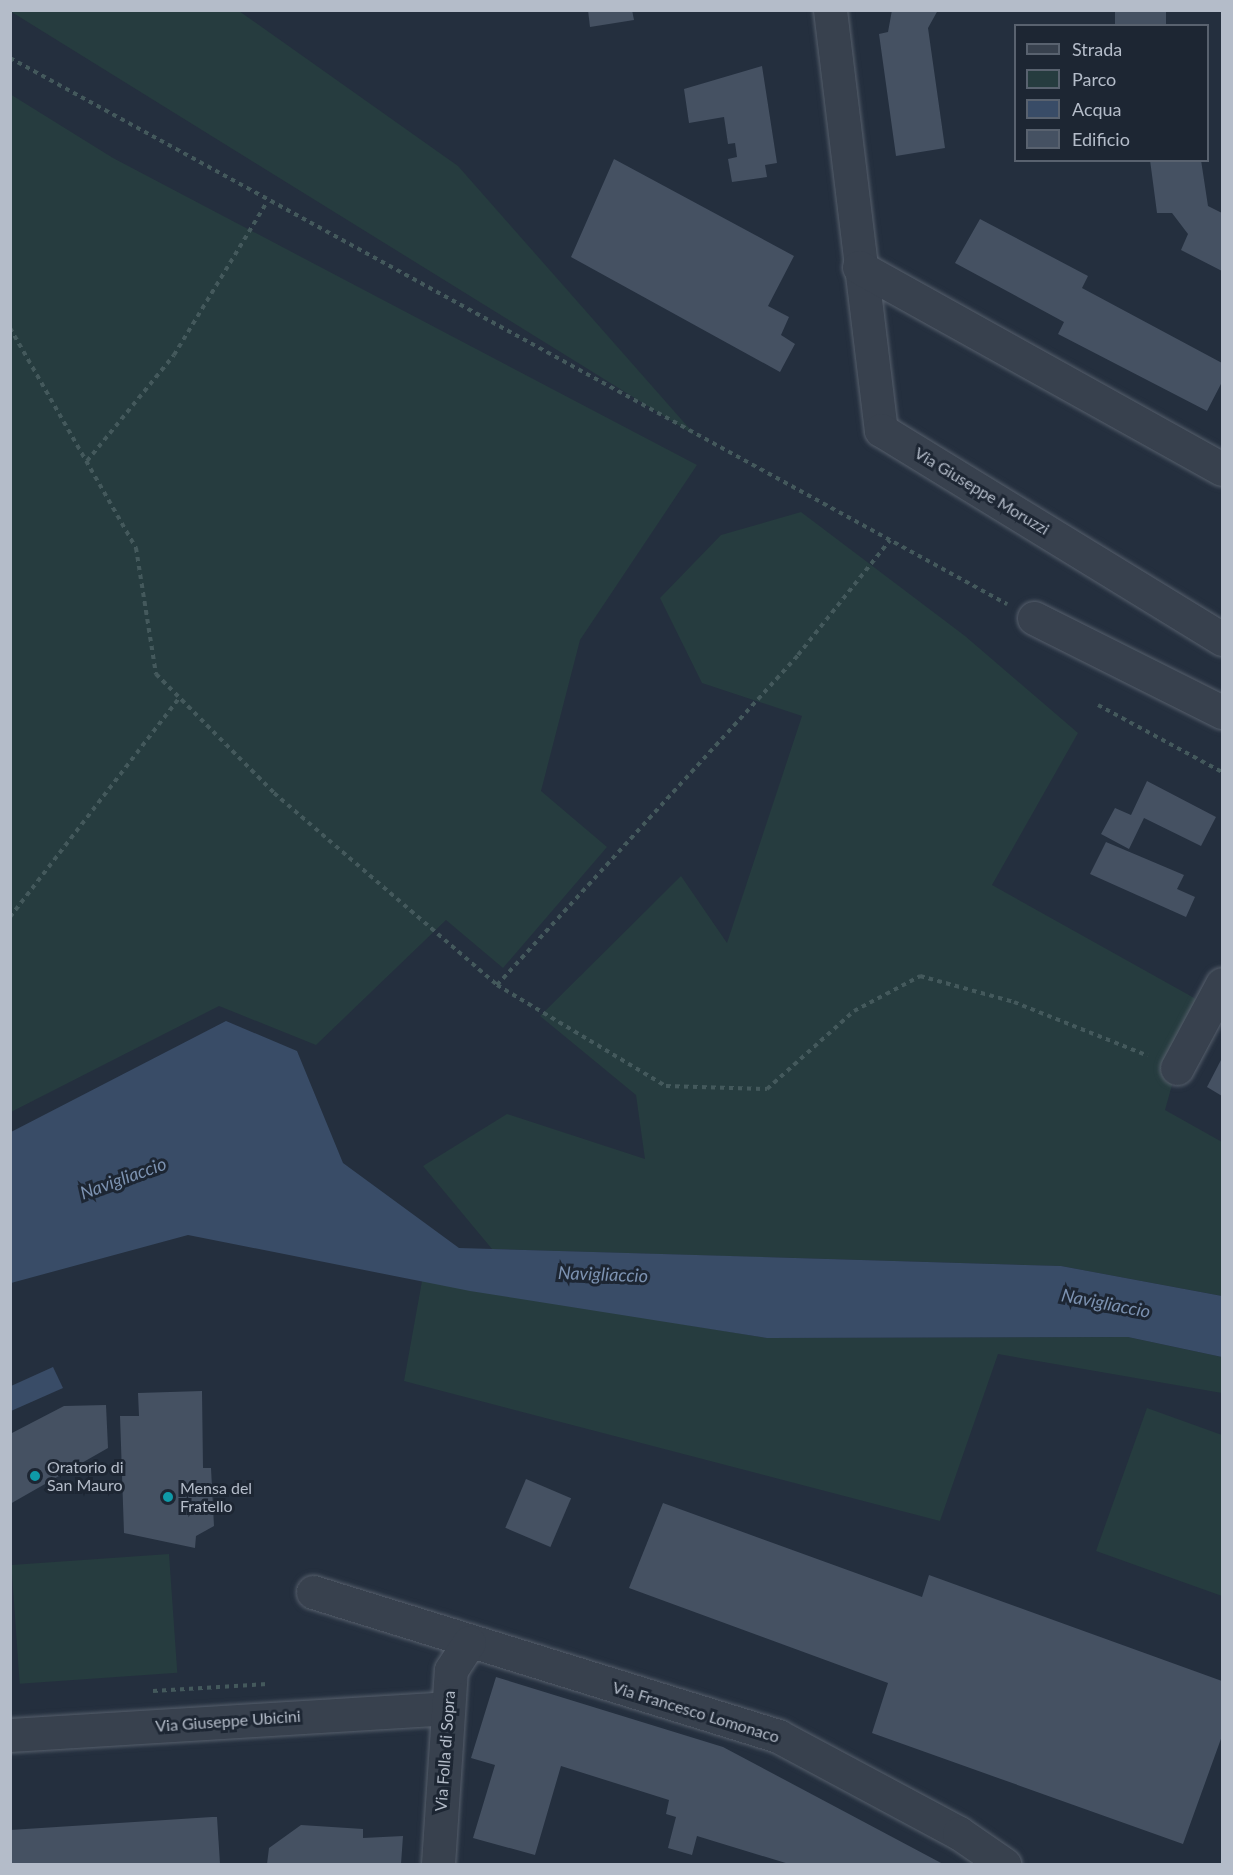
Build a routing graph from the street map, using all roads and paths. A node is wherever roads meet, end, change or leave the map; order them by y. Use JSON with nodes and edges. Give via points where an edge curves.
{"nodes":[{"id":1,"x":830,"y":10,"type":"edge"},
{"id":2,"x":10,"y":58,"type":"edge"},
{"id":3,"x":267,"y":202,"type":"junction"},
{"id":4,"x":859,"y":267,"type":"junction"},
{"id":5,"x":10,"y":328,"type":"edge"},
{"id":6,"x":87,"y":461,"type":"junction"},
{"id":7,"x":1222,"y":470,"type":"edge"},
{"id":8,"x":890,"y":540,"type":"junction"},
{"id":9,"x":1034,"y":618,"type":"joint"},
{"id":10,"x":1218,"y":625,"type":"edge"},
{"id":11,"x":179,"y":698,"type":"junction"},
{"id":12,"x":1098,"y":705,"type":"dead end"},
{"id":13,"x":1222,"y":712,"type":"edge"},
{"id":14,"x":1222,"y":772,"type":"edge"},
{"id":15,"x":10,"y":917,"type":"edge"},
{"id":16,"x":1222,"y":984,"type":"edge"},
{"id":17,"x":498,"y":985,"type":"junction"},
{"id":18,"x":1177,"y":1068,"type":"joint"},
{"id":19,"x":313,"y":1592,"type":"dead end"},
{"id":20,"x":469,"y":1642,"type":"junction"},
{"id":21,"x":446,"y":1708,"type":"junction"},
{"id":22,"x":10,"y":1735,"type":"edge"},
{"id":23,"x":438,"y":1864,"type":"edge"},
{"id":24,"x":1004,"y":1864,"type":"edge"}],
"edges":[{"from":1,"to":4,"type":"street","name":"Via Giuseppe Moruzzi"},
{"from":2,"to":3,"type":"path"},
{"from":3,"to":6,"type":"path","via":[[174,355]]},
{"from":3,"to":8,"type":"path"},
{"from":4,"to":7,"type":"street"},
{"from":4,"to":10,"type":"street","name":"Via Giuseppe Moruzzi","via":[[881,430]]},
{"from":5,"to":6,"type":"path"},
{"from":6,"to":11,"type":"path","via":[[136,548],[156,674]]},
{"from":8,"to":9,"type":"path"},
{"from":8,"to":17,"type":"path","via":[[798,655]]},
{"from":9,"to":13,"type":"street"},
{"from":11,"to":15,"type":"path"},
{"from":11,"to":17,"type":"path","via":[[274,793]]},
{"from":12,"to":14,"type":"path"},
{"from":16,"to":18,"type":"street"},
{"from":17,"to":18,"type":"path","via":[[666,1086],[767,1089],[854,1011],[920,976],[1014,1002]]},
{"from":19,"to":20,"type":"street","name":"Via Francesco Lomonaco"},
{"from":20,"to":21,"type":"street","name":"Via Folla di Sopra","via":[[451,1670]]},
{"from":20,"to":24,"type":"street","name":"Via Francesco Lomonaco","via":[[778,1736],[959,1833]]},
{"from":21,"to":22,"type":"street","name":"Via Giuseppe Ubicini"},
{"from":21,"to":23,"type":"street","name":"Via Folla di Sopra"}]}
